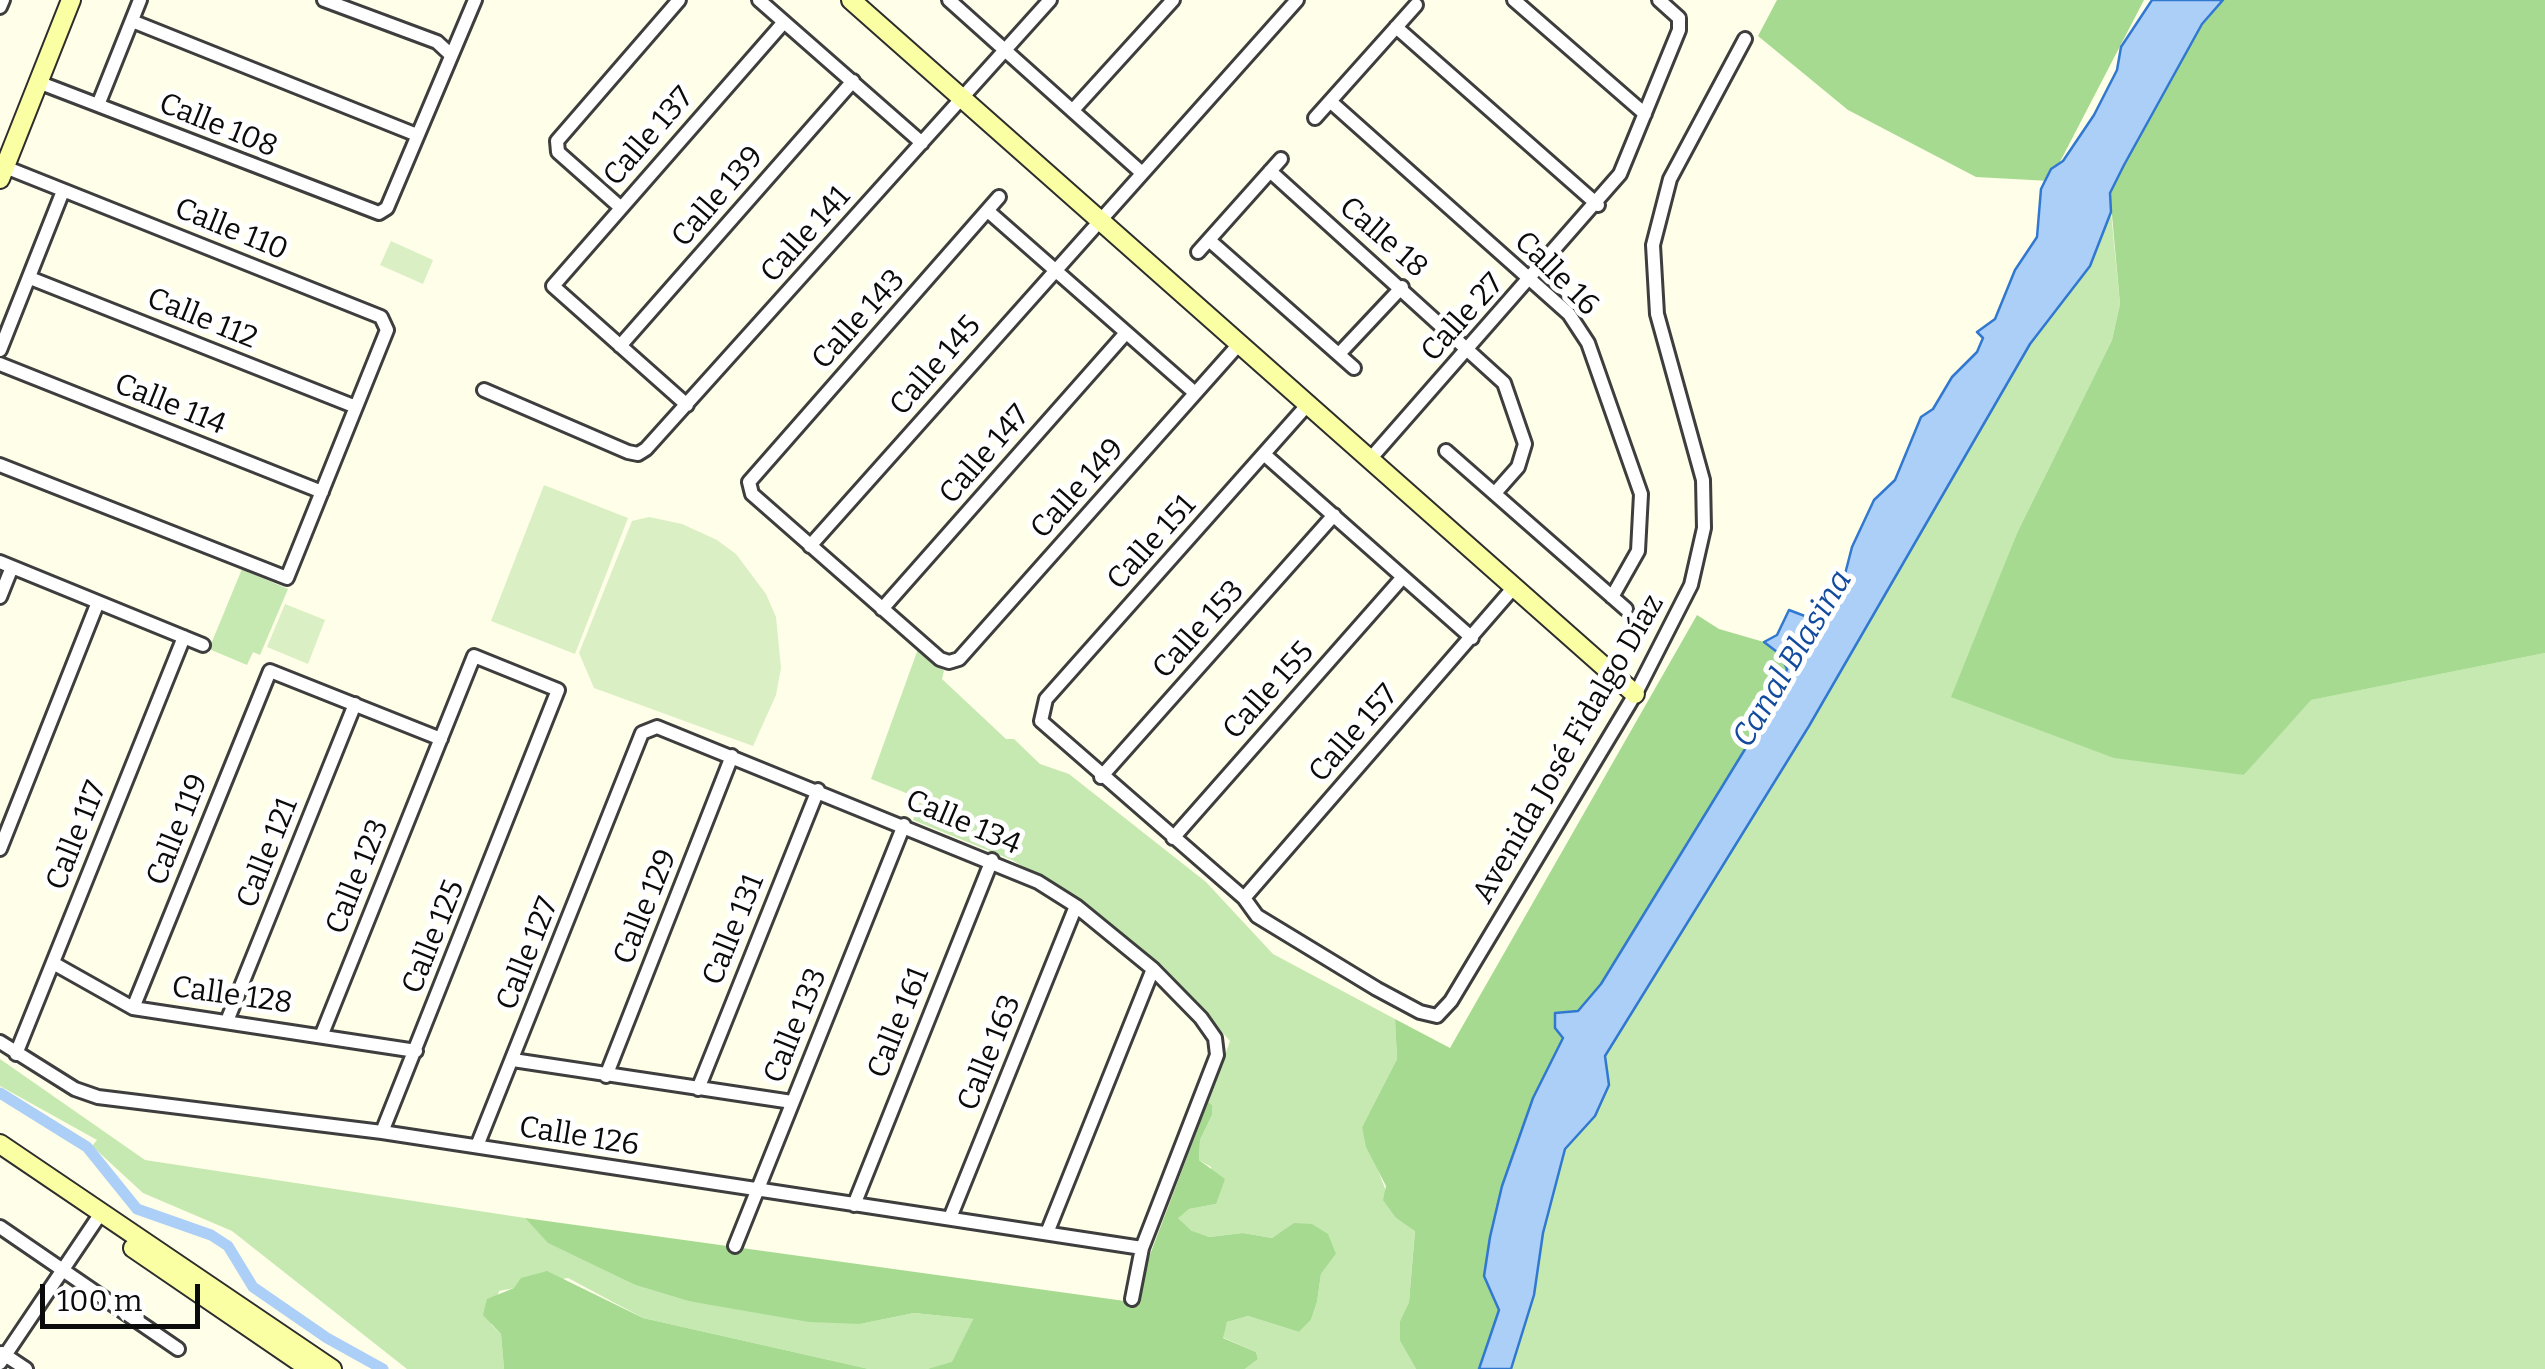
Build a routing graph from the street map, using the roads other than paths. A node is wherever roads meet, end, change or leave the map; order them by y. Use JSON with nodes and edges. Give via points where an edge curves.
{"nodes":[{"id":1,"x":3,"y":0,"type":"edge"},
{"id":2,"x":71,"y":0,"type":"edge"},
{"id":3,"x":140,"y":0,"type":"edge"},
{"id":4,"x":324,"y":0,"type":"edge"},
{"id":5,"x":475,"y":0,"type":"edge"},
{"id":6,"x":679,"y":0,"type":"edge"},
{"id":7,"x":759,"y":0,"type":"edge"},
{"id":8,"x":851,"y":0,"type":"edge"},
{"id":9,"x":948,"y":0,"type":"edge"},
{"id":10,"x":1050,"y":0,"type":"edge"},
{"id":11,"x":1173,"y":0,"type":"edge"},
{"id":12,"x":1297,"y":0,"type":"edge"},
{"id":13,"x":1514,"y":0,"type":"edge"},
{"id":14,"x":1659,"y":0,"type":"edge"},
{"id":15,"x":1416,"y":5,"type":"dead end"},
{"id":16,"x":0,"y":7,"type":"edge"},
{"id":17,"x":132,"y":22,"type":"junction"},
{"id":18,"x":784,"y":22,"type":"junction"},
{"id":19,"x":1396,"y":27,"type":"junction"},
{"id":20,"x":1745,"y":39,"type":"dead end"},
{"id":21,"x":1004,"y":50,"type":"junction"},
{"id":22,"x":451,"y":55,"type":"junction"},
{"id":23,"x":38,"y":82,"type":"junction"},
{"id":24,"x":853,"y":82,"type":"junction"},
{"id":25,"x":962,"y":98,"type":"junction"},
{"id":26,"x":1331,"y":102,"type":"junction"},
{"id":27,"x":98,"y":105,"type":"junction"},
{"id":28,"x":1074,"y":110,"type":"junction"},
{"id":29,"x":1646,"y":114,"type":"junction"},
{"id":30,"x":1315,"y":118,"type":"dead end"},
{"id":31,"x":417,"y":135,"type":"junction"},
{"id":32,"x":922,"y":143,"type":"junction"},
{"id":33,"x":1281,"y":159,"type":"dead end"},
{"id":34,"x":1270,"y":171,"type":"junction"},
{"id":35,"x":2,"y":173,"type":"edge"},
{"id":36,"x":1142,"y":173,"type":"junction"},
{"id":37,"x":63,"y":190,"type":"junction"},
{"id":38,"x":999,"y":198,"type":"dead end"},
{"id":39,"x":1598,"y":205,"type":"junction"},
{"id":40,"x":620,"y":207,"type":"junction"},
{"id":41,"x":989,"y":212,"type":"junction"},
{"id":42,"x":1099,"y":219,"type":"junction"},
{"id":43,"x":1209,"y":240,"type":"junction"},
{"id":44,"x":1198,"y":252,"type":"dead end"},
{"id":45,"x":1054,"y":270,"type":"junction"},
{"id":46,"x":30,"y":278,"type":"junction"},
{"id":47,"x":1532,"y":280,"type":"junction"},
{"id":48,"x":1402,"y":287,"type":"junction"},
{"id":49,"x":1126,"y":334,"type":"junction"},
{"id":50,"x":1240,"y":343,"type":"junction"},
{"id":51,"x":620,"y":346,"type":"junction"},
{"id":52,"x":1470,"y":348,"type":"junction"},
{"id":53,"x":0,"y":350,"type":"edge"},
{"id":54,"x":1340,"y":354,"type":"junction"},
{"id":55,"x":0,"y":364,"type":"edge"},
{"id":56,"x":1354,"y":368,"type":"dead end"},
{"id":57,"x":484,"y":390,"type":"dead end"},
{"id":58,"x":1196,"y":393,"type":"junction"},
{"id":59,"x":1309,"y":403,"type":"junction"},
{"id":60,"x":687,"y":405,"type":"junction"},
{"id":61,"x":356,"y":407,"type":"junction"},
{"id":62,"x":1446,"y":451,"type":"dead end"},
{"id":63,"x":1264,"y":455,"type":"junction"},
{"id":64,"x":1371,"y":458,"type":"junction"},
{"id":65,"x":0,"y":465,"type":"edge"},
{"id":66,"x":322,"y":492,"type":"junction"},
{"id":67,"x":1495,"y":493,"type":"junction"},
{"id":68,"x":1334,"y":516,"type":"junction"},
{"id":69,"x":810,"y":546,"type":"junction"},
{"id":70,"x":6,"y":564,"type":"edge"},
{"id":71,"x":1404,"y":577,"type":"junction"},
{"id":72,"x":1515,"y":586,"type":"junction"},
{"id":73,"x":0,"y":597,"type":"edge"},
{"id":74,"x":1612,"y":597,"type":"junction"},
{"id":75,"x":98,"y":602,"type":"junction"},
{"id":76,"x":882,"y":609,"type":"junction"},
{"id":77,"x":1626,"y":609,"type":"dead end"},
{"id":78,"x":184,"y":637,"type":"junction"},
{"id":79,"x":1472,"y":638,"type":"junction"},
{"id":80,"x":204,"y":645,"type":"dead end"},
{"id":81,"x":1635,"y":694,"type":"junction"},
{"id":82,"x":355,"y":704,"type":"junction"},
{"id":83,"x":441,"y":739,"type":"junction"},
{"id":84,"x":732,"y":756,"type":"junction"},
{"id":85,"x":531,"y":759,"type":"joint"},
{"id":86,"x":1102,"y":777,"type":"junction"},
{"id":87,"x":624,"y":780,"type":"joint"},
{"id":88,"x":818,"y":790,"type":"junction"},
{"id":89,"x":904,"y":825,"type":"junction"},
{"id":90,"x":1172,"y":838,"type":"junction"},
{"id":91,"x":0,"y":849,"type":"edge"},
{"id":92,"x":992,"y":860,"type":"junction"},
{"id":93,"x":1244,"y":898,"type":"junction"},
{"id":94,"x":1076,"y":906,"type":"junction"},
{"id":95,"x":53,"y":962,"type":"junction"},
{"id":96,"x":1153,"y":970,"type":"junction"},
{"id":97,"x":133,"y":1008,"type":"junction"},
{"id":98,"x":227,"y":1021,"type":"junction"},
{"id":99,"x":322,"y":1034,"type":"junction"},
{"id":100,"x":0,"y":1042,"type":"edge"},
{"id":101,"x":416,"y":1051,"type":"junction"},
{"id":102,"x":16,"y":1054,"type":"junction"},
{"id":103,"x":514,"y":1060,"type":"junction"},
{"id":104,"x":606,"y":1076,"type":"junction"},
{"id":105,"x":698,"y":1089,"type":"junction"},
{"id":106,"x":792,"y":1102,"type":"junction"},
{"id":107,"x":382,"y":1132,"type":"junction"},
{"id":108,"x":0,"y":1144,"type":"edge"},
{"id":109,"x":478,"y":1146,"type":"junction"},
{"id":110,"x":0,"y":1158,"type":"edge"},
{"id":111,"x":756,"y":1192,"type":"junction"},
{"id":112,"x":854,"y":1205,"type":"junction"},
{"id":113,"x":98,"y":1217,"type":"junction"},
{"id":114,"x":950,"y":1218,"type":"junction"},
{"id":115,"x":0,"y":1227,"type":"edge"},
{"id":116,"x":1048,"y":1233,"type":"junction"},
{"id":117,"x":735,"y":1246,"type":"dead end"},
{"id":118,"x":1142,"y":1248,"type":"junction"},
{"id":119,"x":63,"y":1270,"type":"junction"},
{"id":120,"x":1132,"y":1299,"type":"dead end"},
{"id":121,"x":178,"y":1349,"type":"dead end"},
{"id":122,"x":2,"y":1356,"type":"edge"},
{"id":123,"x":26,"y":1369,"type":"edge"},
{"id":124,"x":310,"y":1369,"type":"edge"},
{"id":125,"x":332,"y":1369,"type":"edge"}],
"edges":[{"from":1,"to":16,"type":"street"},
{"from":2,"to":23,"type":"street"},
{"from":3,"to":17,"type":"street"},
{"from":4,"to":22,"type":"street","via":[[437,42]]},
{"from":5,"to":22,"type":"street"},
{"from":6,"to":40,"type":"street","via":[[558,141],[558,152]]},
{"from":7,"to":18,"type":"street"},
{"from":8,"to":25,"type":"street"},
{"from":9,"to":21,"type":"street"},
{"from":10,"to":21,"type":"street","name":"Calle 141"},
{"from":11,"to":28,"type":"street"},
{"from":12,"to":36,"type":"street","name":"Calle 145"},
{"from":13,"to":29,"type":"street"},
{"from":14,"to":29,"type":"street","name":"Calle 27","via":[[1679,18],[1679,30]]},
{"from":15,"to":19,"type":"street"},
{"from":17,"to":27,"type":"street"},
{"from":17,"to":31,"type":"street"},
{"from":18,"to":24,"type":"street"},
{"from":18,"to":40,"type":"street","name":"Calle 137"},
{"from":19,"to":26,"type":"street"},
{"from":19,"to":39,"type":"street"},
{"from":20,"to":81,"type":"street","name":"Avenida José Fidalgo Díaz","via":[[1670,179],[1652,245],[1658,314],[1703,480],[1704,528],[1691,585]]},
{"from":21,"to":25,"type":"street","name":"Calle 141"},
{"from":21,"to":28,"type":"street"},
{"from":22,"to":31,"type":"street"},
{"from":23,"to":27,"type":"street","name":"Calle 108"},
{"from":23,"to":35,"type":"street"},
{"from":24,"to":32,"type":"street"},
{"from":24,"to":51,"type":"street","name":"Calle 139"},
{"from":25,"to":32,"type":"street","name":"Calle 141"},
{"from":25,"to":42,"type":"street"},
{"from":26,"to":30,"type":"street"},
{"from":26,"to":47,"type":"street","name":"Calle 16"},
{"from":27,"to":31,"type":"street","name":"Calle 108","via":[[379,213],[387,208]]},
{"from":28,"to":36,"type":"street"},
{"from":29,"to":39,"type":"street","name":"Calle 27"},
{"from":32,"to":60,"type":"street","name":"Calle 141"},
{"from":33,"to":34,"type":"street"},
{"from":34,"to":43,"type":"street"},
{"from":34,"to":48,"type":"street","name":"Calle 18"},
{"from":35,"to":37,"type":"street","name":"Calle 110"},
{"from":36,"to":42,"type":"street","name":"Calle 145"},
{"from":37,"to":46,"type":"street"},
{"from":37,"to":61,"type":"street","name":"Calle 110","via":[[382,317],[387,330]]},
{"from":38,"to":41,"type":"street","name":"Calle 143"},
{"from":39,"to":47,"type":"street","name":"Calle 27"},
{"from":40,"to":51,"type":"street","name":"Calle 137","via":[[553,286]]},
{"from":41,"to":45,"type":"street"},
{"from":41,"to":69,"type":"street","name":"Calle 143","via":[[749,482],[752,494]]},
{"from":42,"to":45,"type":"street","name":"Calle 145"},
{"from":42,"to":50,"type":"street"},
{"from":43,"to":44,"type":"street"},
{"from":43,"to":54,"type":"street"},
{"from":45,"to":49,"type":"street"},
{"from":45,"to":69,"type":"street","name":"Calle 145"},
{"from":46,"to":53,"type":"street"},
{"from":46,"to":61,"type":"street","name":"Calle 112"},
{"from":47,"to":52,"type":"street","name":"Calle 27"},
{"from":47,"to":74,"type":"street","name":"Calle 16","via":[[1569,314],[1588,344],[1641,494],[1638,551]]},
{"from":48,"to":52,"type":"street","name":"Calle 18"},
{"from":48,"to":54,"type":"street"},
{"from":49,"to":58,"type":"street"},
{"from":49,"to":76,"type":"street","name":"Calle 147"},
{"from":50,"to":58,"type":"street","name":"Calle 149"},
{"from":50,"to":59,"type":"street"},
{"from":51,"to":60,"type":"street"},
{"from":52,"to":64,"type":"street","name":"Calle 27"},
{"from":52,"to":67,"type":"street","name":"Calle 18","via":[[1504,384],[1525,444],[1518,466]]},
{"from":54,"to":56,"type":"street"},
{"from":55,"to":66,"type":"street","name":"Calle 114"},
{"from":57,"to":60,"type":"street","name":"Calle 141","via":[[638,454]]},
{"from":58,"to":76,"type":"street","name":"Calle 149","via":[[959,659],[949,662]]},
{"from":59,"to":63,"type":"street","name":"Calle 151"},
{"from":59,"to":64,"type":"street"},
{"from":61,"to":66,"type":"street","name":"Calle 110"},
{"from":62,"to":67,"type":"street"},
{"from":63,"to":68,"type":"street"},
{"from":63,"to":86,"type":"street","name":"Calle 151","via":[[1046,699],[1040,721]]},
{"from":64,"to":72,"type":"street"},
{"from":65,"to":66,"type":"street","name":"Calle 110","via":[[286,578]]},
{"from":67,"to":74,"type":"street"},
{"from":68,"to":71,"type":"street"},
{"from":68,"to":86,"type":"street","name":"Calle 153"},
{"from":69,"to":76,"type":"street"},
{"from":70,"to":73,"type":"street"},
{"from":70,"to":75,"type":"street"},
{"from":71,"to":79,"type":"street"},
{"from":71,"to":90,"type":"street","name":"Calle 155"},
{"from":72,"to":79,"type":"street","name":"Calle 157"},
{"from":72,"to":81,"type":"street"},
{"from":74,"to":77,"type":"street"},
{"from":75,"to":78,"type":"street"},
{"from":75,"to":91,"type":"street"},
{"from":78,"to":80,"type":"street"},
{"from":78,"to":95,"type":"street","name":"Calle 117"},
{"from":79,"to":93,"type":"street","name":"Calle 157"},
{"from":81,"to":93,"type":"street","name":"Avenida José Fidalgo Díaz","via":[[1437,1016],[1257,916]]},
{"from":82,"to":83,"type":"street"},
{"from":82,"to":97,"type":"street","name":"Calle 119","via":[[270,671]]},
{"from":82,"to":98,"type":"street","name":"Calle 121"},
{"from":83,"to":85,"type":"street","name":"Calle 123","via":[[474,656],[558,690]]},
{"from":83,"to":99,"type":"street","name":"Calle 123"},
{"from":84,"to":87,"type":"street","name":"Calle 134","via":[[648,728]]},
{"from":84,"to":88,"type":"street","name":"Calle 134"},
{"from":84,"to":104,"type":"street","name":"Calle 129"},
{"from":85,"to":101,"type":"street","name":"Calle 125"},
{"from":86,"to":90,"type":"street"},
{"from":87,"to":103,"type":"street","name":"Calle 127"},
{"from":88,"to":89,"type":"street","name":"Calle 134"},
{"from":88,"to":105,"type":"street","name":"Calle 131"},
{"from":89,"to":92,"type":"street","name":"Calle 134"},
{"from":89,"to":106,"type":"street","name":"Calle 133"},
{"from":90,"to":93,"type":"street"},
{"from":92,"to":94,"type":"street","name":"Calle 134"},
{"from":92,"to":112,"type":"street","name":"Calle 161"},
{"from":94,"to":96,"type":"street","name":"Calle 134"},
{"from":94,"to":114,"type":"street","name":"Calle 163"},
{"from":95,"to":97,"type":"street","name":"Calle 128"},
{"from":95,"to":102,"type":"street","name":"Calle 117"},
{"from":96,"to":116,"type":"street"},
{"from":96,"to":118,"type":"street","name":"Calle 134","via":[[1215,1038],[1217,1054]]},
{"from":97,"to":98,"type":"street","name":"Calle 128"},
{"from":98,"to":99,"type":"street","name":"Calle 128"},
{"from":99,"to":101,"type":"street","name":"Calle 128"},
{"from":100,"to":102,"type":"street","name":"Calle 126"},
{"from":101,"to":107,"type":"street","name":"Calle 125"},
{"from":102,"to":107,"type":"street","name":"Calle 126","via":[[98,1097]]},
{"from":103,"to":104,"type":"street"},
{"from":103,"to":109,"type":"street","name":"Calle 127"},
{"from":104,"to":105,"type":"street"},
{"from":105,"to":106,"type":"street"},
{"from":106,"to":111,"type":"street","name":"Calle 133"},
{"from":107,"to":109,"type":"street","name":"Calle 126"},
{"from":108,"to":113,"type":"street"},
{"from":109,"to":111,"type":"street","name":"Calle 126"},
{"from":110,"to":113,"type":"street"},
{"from":111,"to":112,"type":"street","name":"Calle 126"},
{"from":111,"to":117,"type":"street","name":"Calle 133"},
{"from":112,"to":114,"type":"street","name":"Calle 126"},
{"from":113,"to":119,"type":"street"},
{"from":113,"to":124,"type":"street"},
{"from":113,"to":125,"type":"street"},
{"from":114,"to":116,"type":"street","name":"Calle 126"},
{"from":115,"to":119,"type":"street"},
{"from":116,"to":118,"type":"street","name":"Calle 126"},
{"from":118,"to":120,"type":"street"},
{"from":119,"to":121,"type":"street"},
{"from":119,"to":122,"type":"street"},
{"from":122,"to":123,"type":"street"}]}
